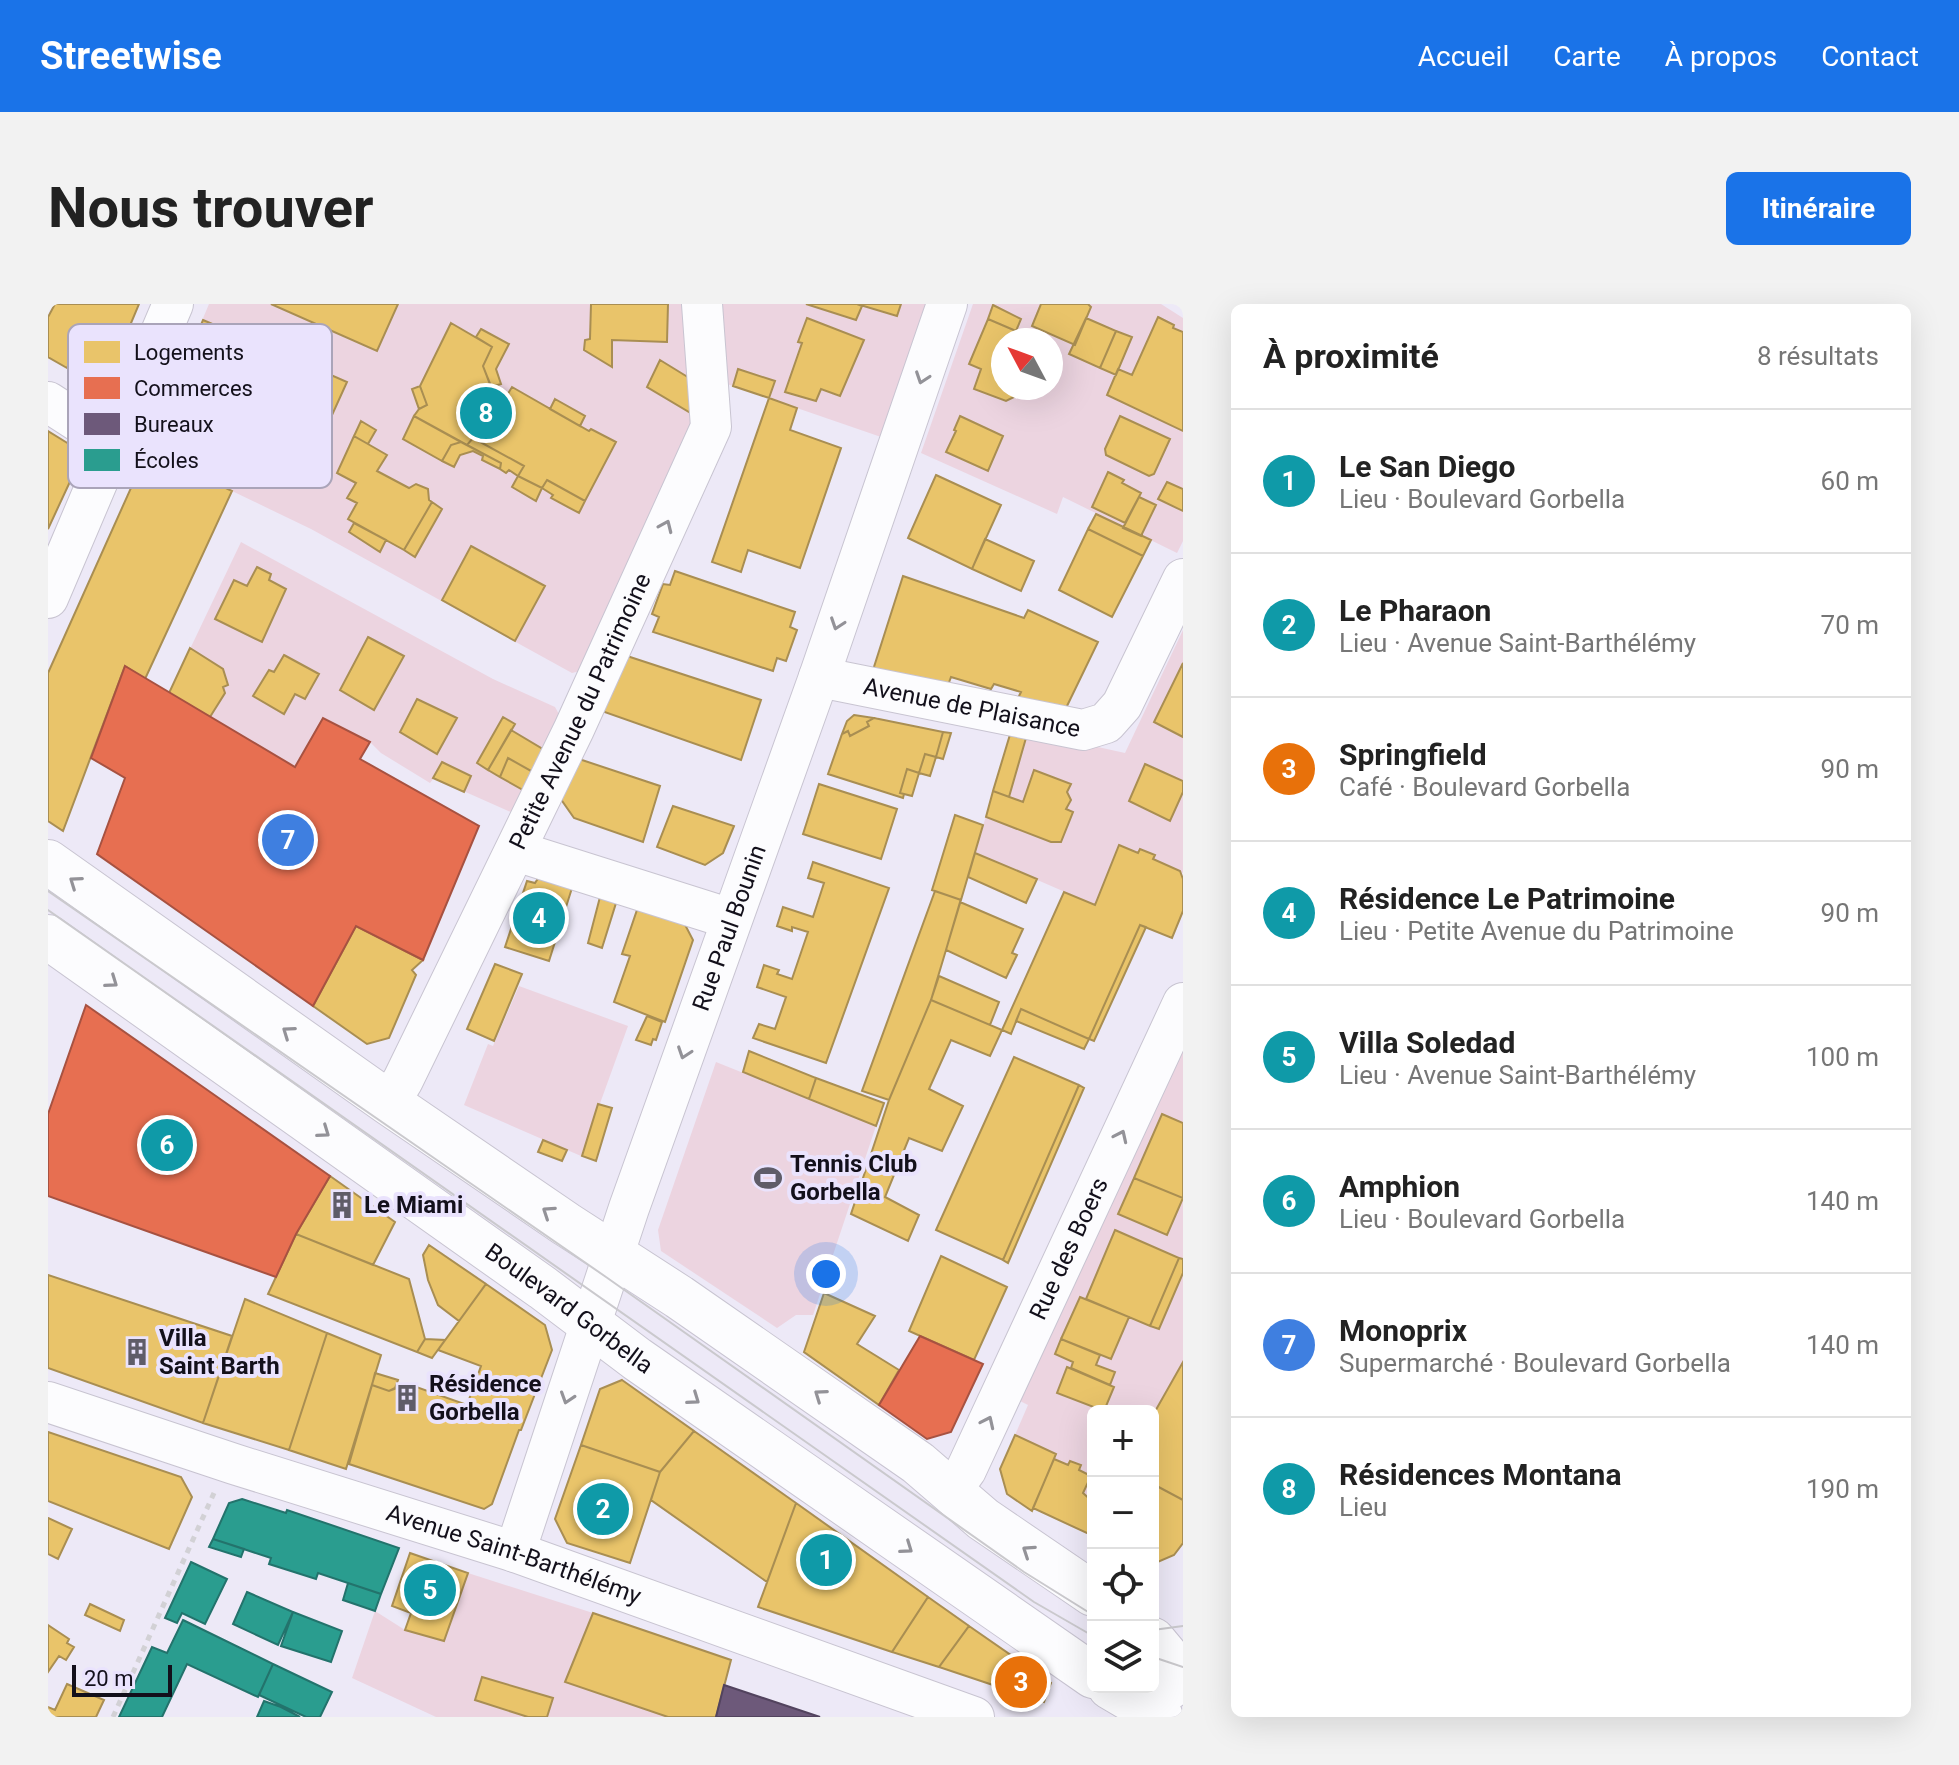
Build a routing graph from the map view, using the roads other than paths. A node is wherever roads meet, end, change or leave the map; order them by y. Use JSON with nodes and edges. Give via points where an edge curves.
{"nodes":[{"id":1,"x":173,"y":304,"type":"edge"},
{"id":2,"x":702,"y":304,"type":"edge"},
{"id":3,"x":947,"y":304,"type":"edge"},
{"id":4,"x":164,"y":324,"type":"edge"},
{"id":5,"x":48,"y":402,"type":"edge"},
{"id":6,"x":68,"y":415,"type":"edge"},
{"id":7,"x":94,"y":488,"type":"edge"},
{"id":8,"x":1183,"y":579,"type":"edge"},
{"id":9,"x":48,"y":598,"type":"edge"},
{"id":10,"x":819,"y":677,"type":"junction"},
{"id":11,"x":516,"y":851,"type":"junction"},
{"id":12,"x":48,"y":862,"type":"edge"},
{"id":13,"x":731,"y":919,"type":"junction"},
{"id":14,"x":48,"y":937,"type":"edge"},
{"id":15,"x":1183,"y":1003,"type":"edge"},
{"id":16,"x":389,"y":1103,"type":"junction"},
{"id":17,"x":614,"y":1253,"type":"junction"},
{"id":18,"x":591,"y":1324,"type":"junction"},
{"id":19,"x":48,"y":1402,"type":"edge"},
{"id":20,"x":951,"y":1491,"type":"junction"},
{"id":21,"x":515,"y":1552,"type":"junction"},
{"id":22,"x":1087,"y":1590,"type":"edge"},
{"id":23,"x":1159,"y":1647,"type":"edge"},
{"id":24,"x":1087,"y":1672,"type":"edge"},
{"id":25,"x":1183,"y":1677,"type":"edge"},
{"id":26,"x":1133,"y":1707,"type":"edge"},
{"id":27,"x":974,"y":1717,"type":"edge"}],
"edges":[{"from":1,"to":4,"type":"street"},
{"from":11,"to":2,"type":"street","name":"Petite Avenue du Patrimoine","one_way":true,"via":[[711,427]]},
{"from":3,"to":10,"type":"street","name":"Rue Paul Bounin","one_way":true},
{"from":5,"to":6,"type":"street"},
{"from":7,"to":9,"type":"street"},
{"from":8,"to":10,"type":"street","name":"Avenue de Plaisance","via":[[1122,705],[1106,723],[1083,730]]},
{"from":10,"to":13,"type":"street","name":"Rue Paul Bounin"},
{"from":11,"to":13,"type":"street"},
{"from":11,"to":16,"type":"street","name":"Petite Avenue du Patrimoine"},
{"from":16,"to":12,"type":"main road","one_way":true},
{"from":13,"to":17,"type":"street","name":"Rue Paul Bounin","one_way":true},
{"from":14,"to":18,"type":"main road","name":"Boulevard Gorbella","one_way":true},
{"from":20,"to":15,"type":"street","name":"Rue des Boers","one_way":true,"via":[[966,1470]]},
{"from":17,"to":16,"type":"main road","one_way":true},
{"from":17,"to":18,"type":"street","name":"Rue Paul Bounin"},
{"from":20,"to":17,"type":"main road","one_way":true},
{"from":18,"to":21,"type":"street","name":"Rue Paul Bounin","one_way":true},
{"from":18,"to":24,"type":"main road","name":"Boulevard Gorbella","one_way":true},
{"from":19,"to":21,"type":"street","name":"Avenue Saint-Barthélémy"},
{"from":22,"to":20,"type":"main road","one_way":true},
{"from":21,"to":27,"type":"street","name":"Avenue Saint-Barthélémy"},
{"from":23,"to":25,"type":"main road"},
{"from":25,"to":26,"type":"main road"}]}
